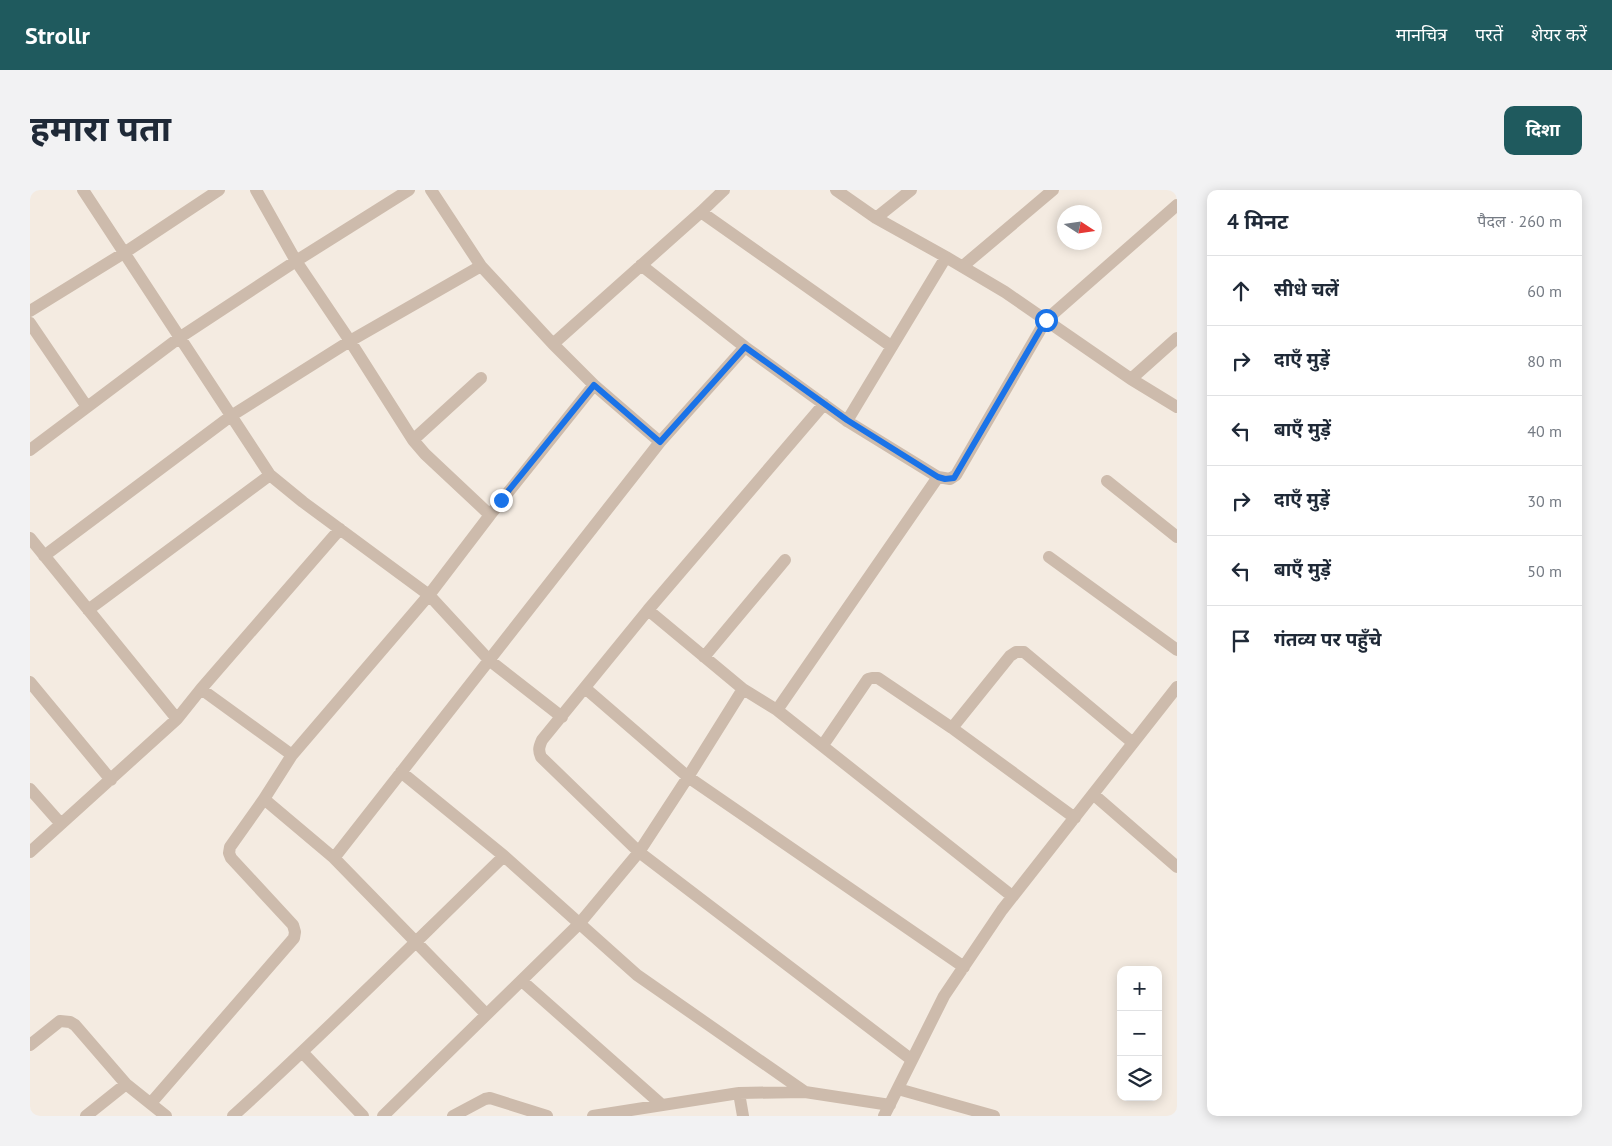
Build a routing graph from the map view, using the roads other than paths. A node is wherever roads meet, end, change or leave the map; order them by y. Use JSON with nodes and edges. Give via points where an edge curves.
{"nodes":[{"id":1,"x":83,"y":190,"type":"edge"},
{"id":2,"x":219,"y":190,"type":"edge"},
{"id":3,"x":256,"y":190,"type":"edge"},
{"id":4,"x":409,"y":190,"type":"edge"},
{"id":5,"x":431,"y":190,"type":"edge"},
{"id":6,"x":724,"y":190,"type":"edge"},
{"id":7,"x":836,"y":190,"type":"edge"},
{"id":8,"x":911,"y":190,"type":"edge"},
{"id":9,"x":1053,"y":190,"type":"edge"},
{"id":10,"x":1177,"y":204,"type":"edge"},
{"id":11,"x":702,"y":212,"type":"junction"},
{"id":12,"x":876,"y":218,"type":"junction"},
{"id":13,"x":124,"y":253,"type":"junction"},
{"id":14,"x":946,"y":257,"type":"junction"},
{"id":15,"x":296,"y":261,"type":"junction"},
{"id":16,"x":641,"y":265,"type":"junction"},
{"id":17,"x":481,"y":266,"type":"junction"},
{"id":18,"x":963,"y":266,"type":"junction"},
{"id":19,"x":30,"y":311,"type":"edge"},
{"id":20,"x":1046,"y":320,"type":"junction"},
{"id":21,"x":30,"y":323,"type":"edge"},
{"id":22,"x":179,"y":338,"type":"junction"},
{"id":23,"x":1177,"y":338,"type":"edge"},
{"id":24,"x":350,"y":341,"type":"junction"},
{"id":25,"x":553,"y":344,"type":"junction"},
{"id":26,"x":891,"y":346,"type":"junction"},
{"id":27,"x":745,"y":347,"type":"junction"},
{"id":28,"x":481,"y":378,"type":"dead end"},
{"id":29,"x":1131,"y":379,"type":"junction"},
{"id":30,"x":594,"y":385,"type":"junction"},
{"id":31,"x":824,"y":404,"type":"junction"},
{"id":32,"x":1177,"y":406,"type":"edge"},
{"id":33,"x":87,"y":407,"type":"junction"},
{"id":34,"x":230,"y":416,"type":"junction"},
{"id":35,"x":847,"y":420,"type":"junction"},
{"id":36,"x":414,"y":440,"type":"junction"},
{"id":37,"x":660,"y":442,"type":"junction"},
{"id":38,"x":30,"y":450,"type":"edge"},
{"id":39,"x":270,"y":475,"type":"junction"},
{"id":40,"x":938,"y":477,"type":"junction"},
{"id":41,"x":1107,"y":481,"type":"dead end"},
{"id":42,"x":490,"y":515,"type":"junction"},
{"id":43,"x":340,"y":529,"type":"junction"},
{"id":44,"x":1177,"y":537,"type":"edge"},
{"id":45,"x":30,"y":540,"type":"edge"},
{"id":46,"x":44,"y":556,"type":"junction"},
{"id":47,"x":1049,"y":557,"type":"dead end"},
{"id":48,"x":785,"y":560,"type":"dead end"},
{"id":49,"x":429,"y":595,"type":"junction"},
{"id":50,"x":88,"y":610,"type":"junction"},
{"id":51,"x":648,"y":610,"type":"junction"},
{"id":52,"x":1177,"y":650,"type":"edge"},
{"id":53,"x":704,"y":657,"type":"junction"},
{"id":54,"x":489,"y":660,"type":"junction"},
{"id":55,"x":30,"y":682,"type":"edge"},
{"id":56,"x":1177,"y":687,"type":"edge"},
{"id":57,"x":585,"y":688,"type":"junction"},
{"id":58,"x":201,"y":689,"type":"junction"},
{"id":59,"x":743,"y":689,"type":"junction"},
{"id":60,"x":777,"y":710,"type":"junction"},
{"id":61,"x":562,"y":717,"type":"junction"},
{"id":62,"x":177,"y":719,"type":"junction"},
{"id":63,"x":952,"y":728,"type":"junction"},
{"id":64,"x":1133,"y":743,"type":"junction"},
{"id":65,"x":823,"y":745,"type":"junction"},
{"id":66,"x":292,"y":755,"type":"junction"},
{"id":67,"x":401,"y":772,"type":"junction"},
{"id":68,"x":688,"y":777,"type":"junction"},
{"id":69,"x":111,"y":780,"type":"junction"},
{"id":70,"x":30,"y":788,"type":"edge"},
{"id":71,"x":1093,"y":794,"type":"junction"},
{"id":72,"x":264,"y":799,"type":"junction"},
{"id":73,"x":1075,"y":818,"type":"junction"},
{"id":74,"x":61,"y":824,"type":"junction"},
{"id":75,"x":30,"y":852,"type":"edge"},
{"id":76,"x":639,"y":852,"type":"junction"},
{"id":77,"x":504,"y":856,"type":"junction"},
{"id":78,"x":334,"y":858,"type":"junction"},
{"id":79,"x":1177,"y":867,"type":"edge"},
{"id":80,"x":1012,"y":896,"type":"junction"},
{"id":81,"x":579,"y":924,"type":"junction"},
{"id":82,"x":416,"y":940,"type":"junction"},
{"id":83,"x":964,"y":967,"type":"junction"},
{"id":84,"x":522,"y":981,"type":"junction"},
{"id":85,"x":486,"y":1014,"type":"junction"},
{"id":86,"x":30,"y":1045,"type":"edge"},
{"id":87,"x":303,"y":1053,"type":"junction"},
{"id":88,"x":912,"y":1060,"type":"junction"},
{"id":89,"x":126,"y":1084,"type":"junction"},
{"id":90,"x":898,"y":1089,"type":"junction"},
{"id":91,"x":805,"y":1092,"type":"junction"},
{"id":92,"x":739,"y":1093,"type":"junction"},
{"id":93,"x":151,"y":1103,"type":"junction"},
{"id":94,"x":662,"y":1104,"type":"junction"},
{"id":95,"x":887,"y":1110,"type":"edge"},
{"id":96,"x":86,"y":1116,"type":"edge"},
{"id":97,"x":166,"y":1116,"type":"edge"},
{"id":98,"x":233,"y":1116,"type":"edge"},
{"id":99,"x":363,"y":1116,"type":"edge"},
{"id":100,"x":383,"y":1116,"type":"edge"},
{"id":101,"x":453,"y":1116,"type":"edge"},
{"id":102,"x":547,"y":1116,"type":"edge"},
{"id":103,"x":593,"y":1116,"type":"edge"},
{"id":104,"x":743,"y":1116,"type":"edge"},
{"id":105,"x":994,"y":1116,"type":"edge"}],
"edges":[{"from":1,"to":13,"type":"street"},
{"from":2,"to":13,"type":"street"},
{"from":3,"to":15,"type":"street"},
{"from":4,"to":15,"type":"street"},
{"from":5,"to":17,"type":"street"},
{"from":6,"to":11,"type":"street"},
{"from":7,"to":12,"type":"street"},
{"from":8,"to":12,"type":"street"},
{"from":9,"to":18,"type":"street"},
{"from":10,"to":20,"type":"street"},
{"from":11,"to":16,"type":"street"},
{"from":11,"to":26,"type":"street"},
{"from":12,"to":14,"type":"street"},
{"from":13,"to":19,"type":"street"},
{"from":13,"to":22,"type":"street"},
{"from":14,"to":18,"type":"street"},
{"from":14,"to":26,"type":"street"},
{"from":15,"to":22,"type":"street"},
{"from":15,"to":24,"type":"street"},
{"from":16,"to":25,"type":"street"},
{"from":16,"to":27,"type":"street"},
{"from":17,"to":24,"type":"street"},
{"from":17,"to":25,"type":"street"},
{"from":18,"to":20,"type":"street"},
{"from":20,"to":29,"type":"street"},
{"from":20,"to":40,"type":"street","via":[[956,475],[950,479]]},
{"from":21,"to":33,"type":"street"},
{"from":22,"to":33,"type":"street"},
{"from":22,"to":34,"type":"street"},
{"from":23,"to":29,"type":"street"},
{"from":24,"to":34,"type":"street"},
{"from":24,"to":36,"type":"street"},
{"from":25,"to":30,"type":"street"},
{"from":26,"to":35,"type":"street"},
{"from":27,"to":31,"type":"street"},
{"from":27,"to":37,"type":"street"},
{"from":28,"to":36,"type":"street"},
{"from":29,"to":32,"type":"street"},
{"from":30,"to":37,"type":"street"},
{"from":30,"to":42,"type":"street"},
{"from":31,"to":35,"type":"street"},
{"from":31,"to":51,"type":"street"},
{"from":33,"to":38,"type":"street"},
{"from":34,"to":39,"type":"street"},
{"from":34,"to":46,"type":"street"},
{"from":35,"to":40,"type":"street"},
{"from":36,"to":42,"type":"street"},
{"from":37,"to":54,"type":"street"},
{"from":39,"to":43,"type":"street"},
{"from":39,"to":50,"type":"street"},
{"from":40,"to":60,"type":"street"},
{"from":41,"to":44,"type":"street"},
{"from":42,"to":49,"type":"street"},
{"from":43,"to":49,"type":"street"},
{"from":43,"to":58,"type":"street"},
{"from":45,"to":46,"type":"street"},
{"from":46,"to":50,"type":"street"},
{"from":47,"to":52,"type":"street"},
{"from":48,"to":53,"type":"street"},
{"from":49,"to":54,"type":"street"},
{"from":49,"to":66,"type":"street"},
{"from":50,"to":62,"type":"street"},
{"from":51,"to":53,"type":"street"},
{"from":51,"to":57,"type":"street"},
{"from":53,"to":59,"type":"street"},
{"from":54,"to":61,"type":"street"},
{"from":54,"to":67,"type":"street"},
{"from":55,"to":69,"type":"street"},
{"from":56,"to":64,"type":"street"},
{"from":57,"to":61,"type":"street"},
{"from":57,"to":68,"type":"street"},
{"from":58,"to":62,"type":"street"},
{"from":58,"to":66,"type":"street"},
{"from":59,"to":60,"type":"street"},
{"from":59,"to":68,"type":"street"},
{"from":60,"to":65,"type":"street"},
{"from":61,"to":76,"type":"street","via":[[542,740],[539,747],[541,756]]},
{"from":62,"to":69,"type":"street"},
{"from":63,"to":64,"type":"street","via":[[1010,656],[1024,652]]},
{"from":63,"to":65,"type":"street","via":[[880,680],[872,678],[868,679]]},
{"from":63,"to":73,"type":"street"},
{"from":64,"to":71,"type":"street"},
{"from":65,"to":80,"type":"street"},
{"from":66,"to":72,"type":"street"},
{"from":67,"to":77,"type":"street"},
{"from":67,"to":78,"type":"street"},
{"from":68,"to":76,"type":"street"},
{"from":68,"to":83,"type":"street"},
{"from":69,"to":74,"type":"street"},
{"from":70,"to":74,"type":"street"},
{"from":71,"to":73,"type":"street"},
{"from":71,"to":79,"type":"street"},
{"from":72,"to":78,"type":"street"},
{"from":72,"to":93,"type":"street","via":[[229,853],[237,866],[293,925],[294,938]]},
{"from":73,"to":80,"type":"street"},
{"from":74,"to":75,"type":"street"},
{"from":76,"to":81,"type":"street"},
{"from":76,"to":88,"type":"street"},
{"from":77,"to":81,"type":"street"},
{"from":77,"to":82,"type":"street"},
{"from":78,"to":82,"type":"street"},
{"from":80,"to":83,"type":"street"},
{"from":81,"to":84,"type":"street"},
{"from":81,"to":91,"type":"street","via":[[637,976]]},
{"from":82,"to":85,"type":"street"},
{"from":82,"to":87,"type":"street"},
{"from":83,"to":88,"type":"street","via":[[944,996]]},
{"from":84,"to":85,"type":"street"},
{"from":84,"to":94,"type":"street"},
{"from":85,"to":100,"type":"street"},
{"from":86,"to":89,"type":"street","via":[[60,1021],[70,1022]]},
{"from":87,"to":98,"type":"street"},
{"from":87,"to":99,"type":"street"},
{"from":88,"to":90,"type":"street"},
{"from":89,"to":93,"type":"street"},
{"from":89,"to":96,"type":"street"},
{"from":90,"to":95,"type":"street"},
{"from":90,"to":105,"type":"street"},
{"from":91,"to":92,"type":"street"},
{"from":91,"to":95,"type":"street"},
{"from":92,"to":94,"type":"street"},
{"from":92,"to":104,"type":"street"},
{"from":93,"to":97,"type":"street"},
{"from":94,"to":103,"type":"street"},
{"from":101,"to":102,"type":"street","via":[[490,1098]]}]}
